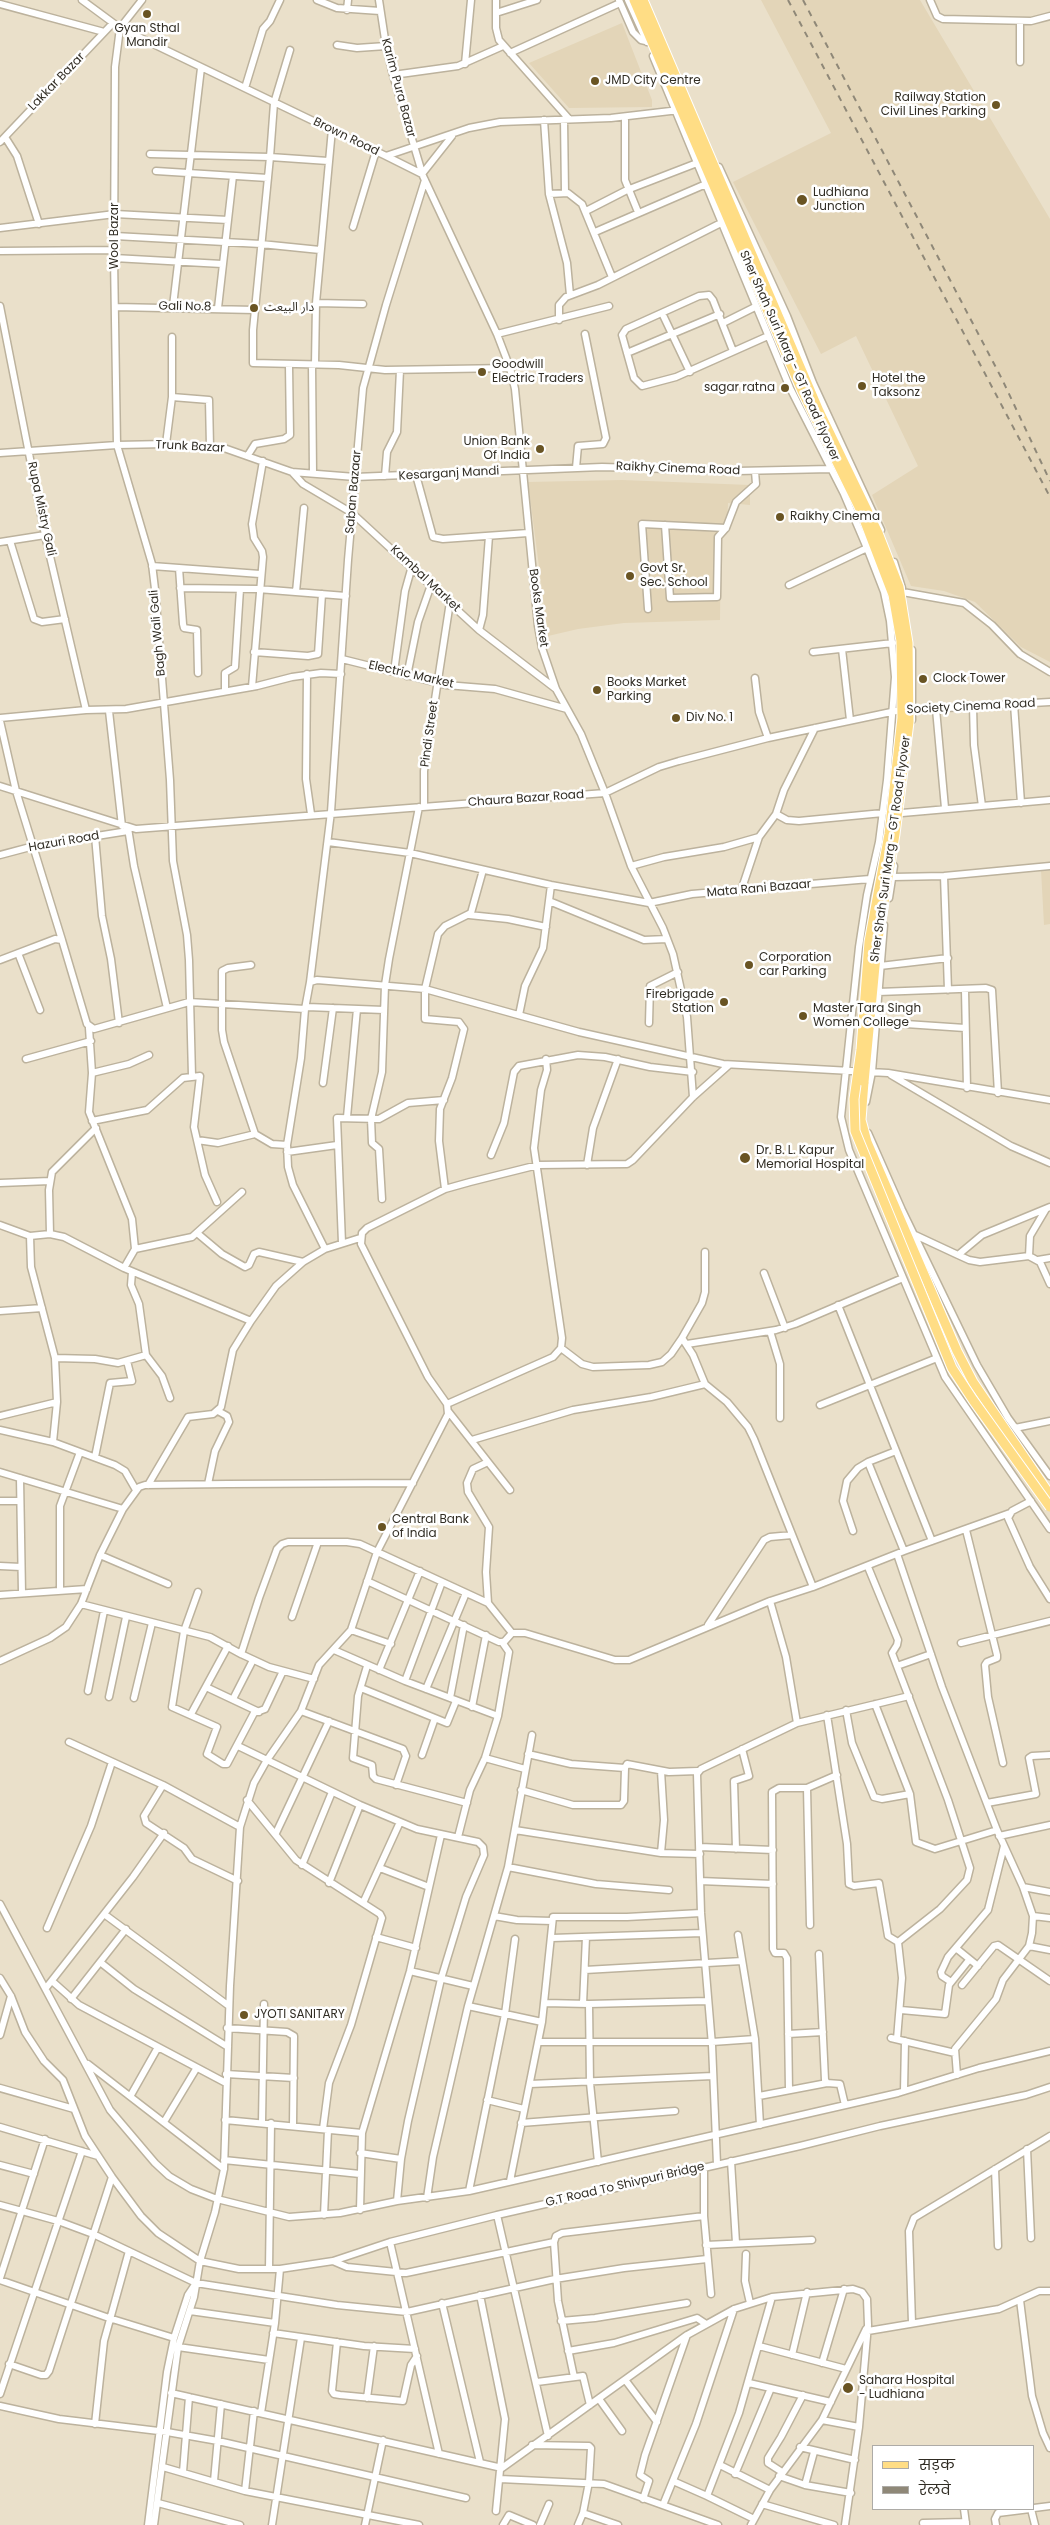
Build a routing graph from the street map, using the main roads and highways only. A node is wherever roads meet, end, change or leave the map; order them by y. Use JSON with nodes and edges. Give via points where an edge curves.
{"nodes":[{"id":1,"x":634,"y":0,"type":"edge"},
{"id":2,"x":643,"y":0,"type":"edge"},
{"id":3,"x":647,"y":0,"type":"edge"},
{"id":4,"x":660,"y":30,"type":"road end"},
{"id":5,"x":1050,"y":1495,"type":"edge"},
{"id":6,"x":1050,"y":1507,"type":"edge"}],
"edges":[{"from":1,"to":6,"type":"main road","name":"Sher Shah Suri Marg - GT Road Flyover","bridge":true,"via":[[802,391],[860,510],[893,595],[901,641],[902,718],[889,834],[869,942],[854,1099],[855,1131],[952,1368]]},
{"from":2,"to":5,"type":"main road","name":"Sher Shah Suri Marg - GT Road Flyover","bridge":true,"via":[[819,411],[878,533],[899,587],[908,643],[909,722],[893,852],[877,946],[861,1120],[867,1142],[957,1351],[974,1382]]},
{"from":3,"to":4,"type":"main road","bridge":true}]}
